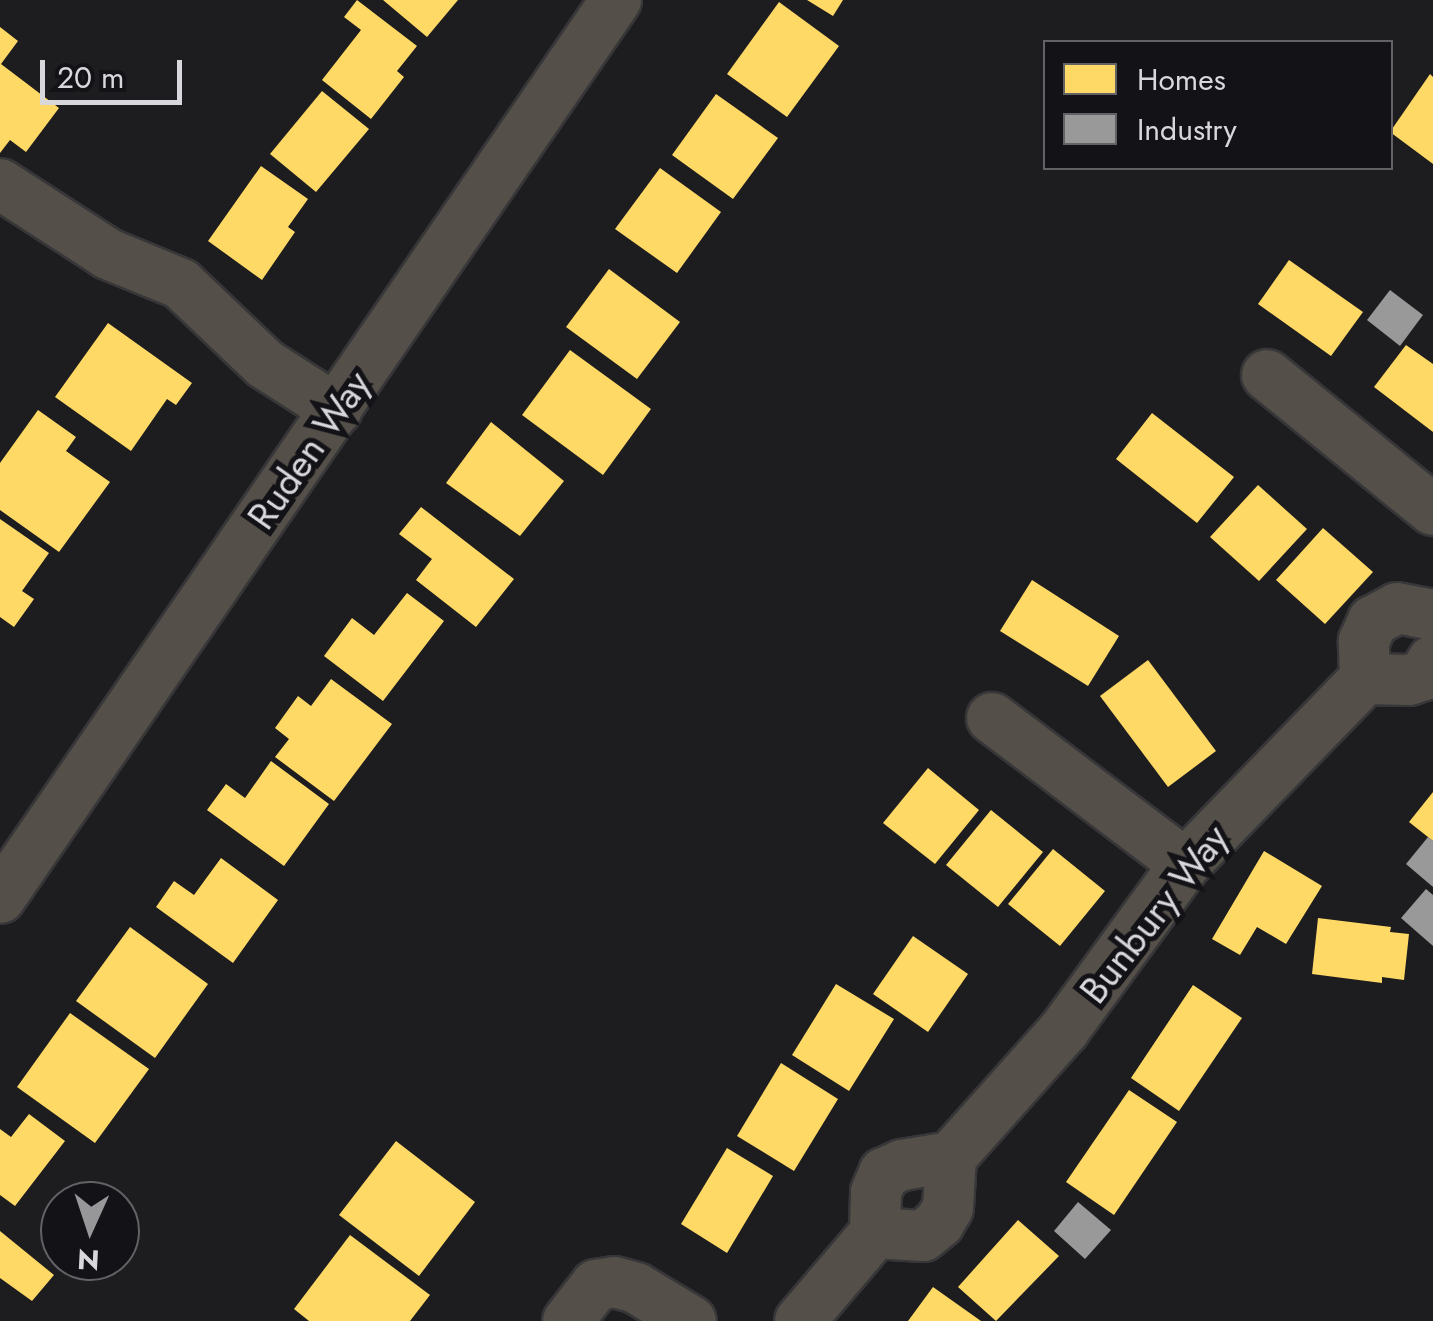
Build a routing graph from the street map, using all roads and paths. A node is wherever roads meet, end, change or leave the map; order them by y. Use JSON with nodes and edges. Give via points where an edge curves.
{"nodes":[{"id":1,"x":616,"y":0,"type":"edge"},
{"id":2,"x":0,"y":184,"type":"edge"},
{"id":3,"x":1268,"y":375,"type":"dead end"},
{"id":4,"x":337,"y":410,"type":"junction"},
{"id":5,"x":1433,"y":510,"type":"edge"},
{"id":6,"x":1433,"y":616,"type":"edge"},
{"id":7,"x":1433,"y":660,"type":"edge"},
{"id":8,"x":1365,"y":679,"type":"junction"},
{"id":9,"x":992,"y":718,"type":"dead end"},
{"id":10,"x":1185,"y":864,"type":"junction"},
{"id":11,"x":0,"y":898,"type":"edge"},
{"id":12,"x":568,"y":1321,"type":"edge"},
{"id":13,"x":692,"y":1321,"type":"edge"},
{"id":14,"x":800,"y":1321,"type":"edge"}],
"edges":[{"from":1,"to":4,"type":"street","name":"Ruden Way"},
{"from":2,"to":4,"type":"street","via":[[108,254],[181,284],[264,364]]},
{"from":3,"to":5,"type":"street"},
{"from":4,"to":11,"type":"street","name":"Ruden Way"},
{"from":6,"to":8,"type":"street","via":[[1397,608],[1372,621],[1364,640]]},
{"from":7,"to":8,"type":"street","via":[[1409,680]]},
{"from":8,"to":10,"type":"street","name":"Bunbury Way"},
{"from":9,"to":10,"type":"street"},
{"from":10,"to":14,"type":"street","name":"Bunbury Way","via":[[1064,1030],[951,1157],[948,1208],[939,1223],[924,1236],[876,1233]]},
{"from":12,"to":13,"type":"street","via":[[596,1285],[614,1282]]}]}
